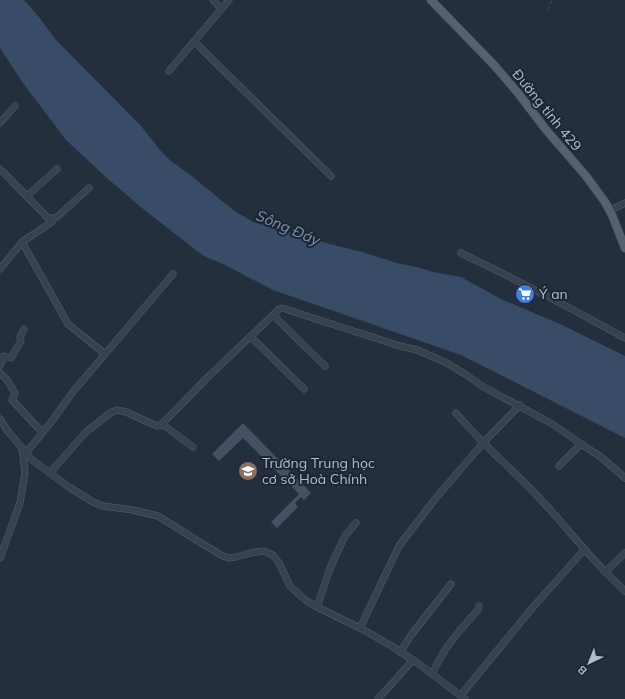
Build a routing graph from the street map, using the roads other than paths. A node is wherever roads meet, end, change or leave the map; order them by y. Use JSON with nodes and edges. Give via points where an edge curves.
{"nodes":[{"id":1,"x":213,"y":0,"type":"edge"},
{"id":2,"x":229,"y":0,"type":"edge"},
{"id":3,"x":431,"y":0,"type":"edge"},
{"id":4,"x":222,"y":8,"type":"junction"},
{"id":5,"x":194,"y":41,"type":"junction"},
{"id":6,"x":169,"y":71,"type":"dead end"},
{"id":7,"x":15,"y":106,"type":"dead end"},
{"id":8,"x":0,"y":123,"type":"edge"},
{"id":9,"x":0,"y":169,"type":"edge"},
{"id":10,"x":57,"y":169,"type":"dead end"},
{"id":11,"x":331,"y":176,"type":"dead end"},
{"id":12,"x":89,"y":188,"type":"dead end"},
{"id":13,"x":27,"y":196,"type":"junction"},
{"id":14,"x":625,"y":203,"type":"edge"},
{"id":15,"x":609,"y":210,"type":"junction"},
{"id":16,"x":49,"y":219,"type":"junction"},
{"id":17,"x":22,"y":242,"type":"junction"},
{"id":18,"x":625,"y":248,"type":"edge"},
{"id":19,"x":461,"y":253,"type":"dead end"},
{"id":20,"x":0,"y":269,"type":"edge"},
{"id":21,"x":173,"y":274,"type":"dead end"},
{"id":22,"x":273,"y":315,"type":"junction"},
{"id":23,"x":24,"y":329,"type":"dead end"},
{"id":24,"x":251,"y":337,"type":"junction"},
{"id":25,"x":625,"y":338,"type":"edge"},
{"id":26,"x":105,"y":354,"type":"junction"},
{"id":27,"x":0,"y":365,"type":"edge"},
{"id":28,"x":325,"y":366,"type":"dead end"},
{"id":29,"x":0,"y":373,"type":"edge"},
{"id":30,"x":304,"y":389,"type":"dead end"},
{"id":31,"x":520,"y":405,"type":"junction"},
{"id":32,"x":456,"y":413,"type":"dead end"},
{"id":33,"x":0,"y":419,"type":"edge"},
{"id":34,"x":162,"y":424,"type":"junction"},
{"id":35,"x":42,"y":433,"type":"junction"},
{"id":36,"x":483,"y":443,"type":"junction"},
{"id":37,"x":581,"y":444,"type":"junction"},
{"id":38,"x":22,"y":447,"type":"junction"},
{"id":39,"x":194,"y":447,"type":"dead end"},
{"id":40,"x":26,"y":453,"type":"junction"},
{"id":41,"x":558,"y":466,"type":"dead end"},
{"id":42,"x":50,"y":473,"type":"junction"},
{"id":43,"x":625,"y":478,"type":"edge"},
{"id":44,"x":356,"y":523,"type":"dead end"},
{"id":45,"x":585,"y":549,"type":"junction"},
{"id":46,"x":625,"y":553,"type":"edge"},
{"id":47,"x":0,"y":558,"type":"edge"},
{"id":48,"x":605,"y":572,"type":"junction"},
{"id":49,"x":451,"y":584,"type":"dead end"},
{"id":50,"x":625,"y":591,"type":"edge"},
{"id":51,"x":479,"y":606,"type":"dead end"},
{"id":52,"x":317,"y":607,"type":"junction"},
{"id":53,"x":360,"y":628,"type":"junction"},
{"id":54,"x":400,"y":652,"type":"junction"},
{"id":55,"x":413,"y":660,"type":"junction"},
{"id":56,"x":432,"y":674,"type":"junction"},
{"id":57,"x":463,"y":697,"type":"edge"},
{"id":58,"x":378,"y":699,"type":"edge"}],
"edges":[{"from":1,"to":4,"type":"street"},
{"from":2,"to":4,"type":"street"},
{"from":3,"to":15,"type":"main road","name":"Đường tỉnh 429","via":[[494,64],[586,176]]},
{"from":4,"to":5,"type":"street"},
{"from":5,"to":6,"type":"street"},
{"from":5,"to":11,"type":"street"},
{"from":7,"to":8,"type":"street"},
{"from":9,"to":13,"type":"street"},
{"from":10,"to":13,"type":"street"},
{"from":12,"to":16,"type":"street","via":[[57,217]]},
{"from":13,"to":16,"type":"street"},
{"from":14,"to":15,"type":"street"},
{"from":15,"to":18,"type":"main road","name":"Đường tỉnh 429"},
{"from":16,"to":17,"type":"street","via":[[52,222]]},
{"from":17,"to":20,"type":"street"},
{"from":17,"to":26,"type":"street","via":[[68,324]]},
{"from":19,"to":25,"type":"street"},
{"from":21,"to":26,"type":"street"},
{"from":22,"to":24,"type":"street"},
{"from":22,"to":28,"type":"street"},
{"from":22,"to":31,"type":"street","via":[[280,308],[284,308],[417,350],[445,362],[482,386]]},
{"from":23,"to":27,"type":"street","via":[[21,341],[11,358],[4,356]]},
{"from":24,"to":30,"type":"street"},
{"from":24,"to":34,"type":"street"},
{"from":26,"to":35,"type":"street"},
{"from":29,"to":35,"type":"street","via":[[14,393],[12,400]]},
{"from":31,"to":36,"type":"street"},
{"from":31,"to":37,"type":"street","via":[[554,424]]},
{"from":32,"to":36,"type":"street"},
{"from":33,"to":38,"type":"street"},
{"from":34,"to":39,"type":"street"},
{"from":34,"to":42,"type":"street","via":[[157,426],[117,410],[110,413],[85,433]]},
{"from":35,"to":40,"type":"street"},
{"from":36,"to":45,"type":"street","via":[[536,494]]},
{"from":36,"to":53,"type":"street","via":[[435,498],[399,546]]},
{"from":37,"to":41,"type":"street"},
{"from":37,"to":43,"type":"street"},
{"from":38,"to":40,"type":"street"},
{"from":38,"to":47,"type":"street","via":[[25,472],[20,503]]},
{"from":40,"to":42,"type":"street"},
{"from":42,"to":52,"type":"street","via":[[103,506],[158,516],[223,556],[229,558],[263,551],[273,555],[290,586]]},
{"from":44,"to":52,"type":"street","via":[[345,536],[335,557]]},
{"from":45,"to":48,"type":"street"},
{"from":45,"to":57,"type":"street","via":[[533,607]]},
{"from":46,"to":48,"type":"street"},
{"from":48,"to":50,"type":"street"},
{"from":49,"to":54,"type":"street"},
{"from":51,"to":56,"type":"street","via":[[448,646]]},
{"from":52,"to":53,"type":"street"},
{"from":53,"to":54,"type":"street"},
{"from":54,"to":55,"type":"street"},
{"from":55,"to":56,"type":"street"},
{"from":55,"to":58,"type":"street"},
{"from":56,"to":57,"type":"street"}]}
